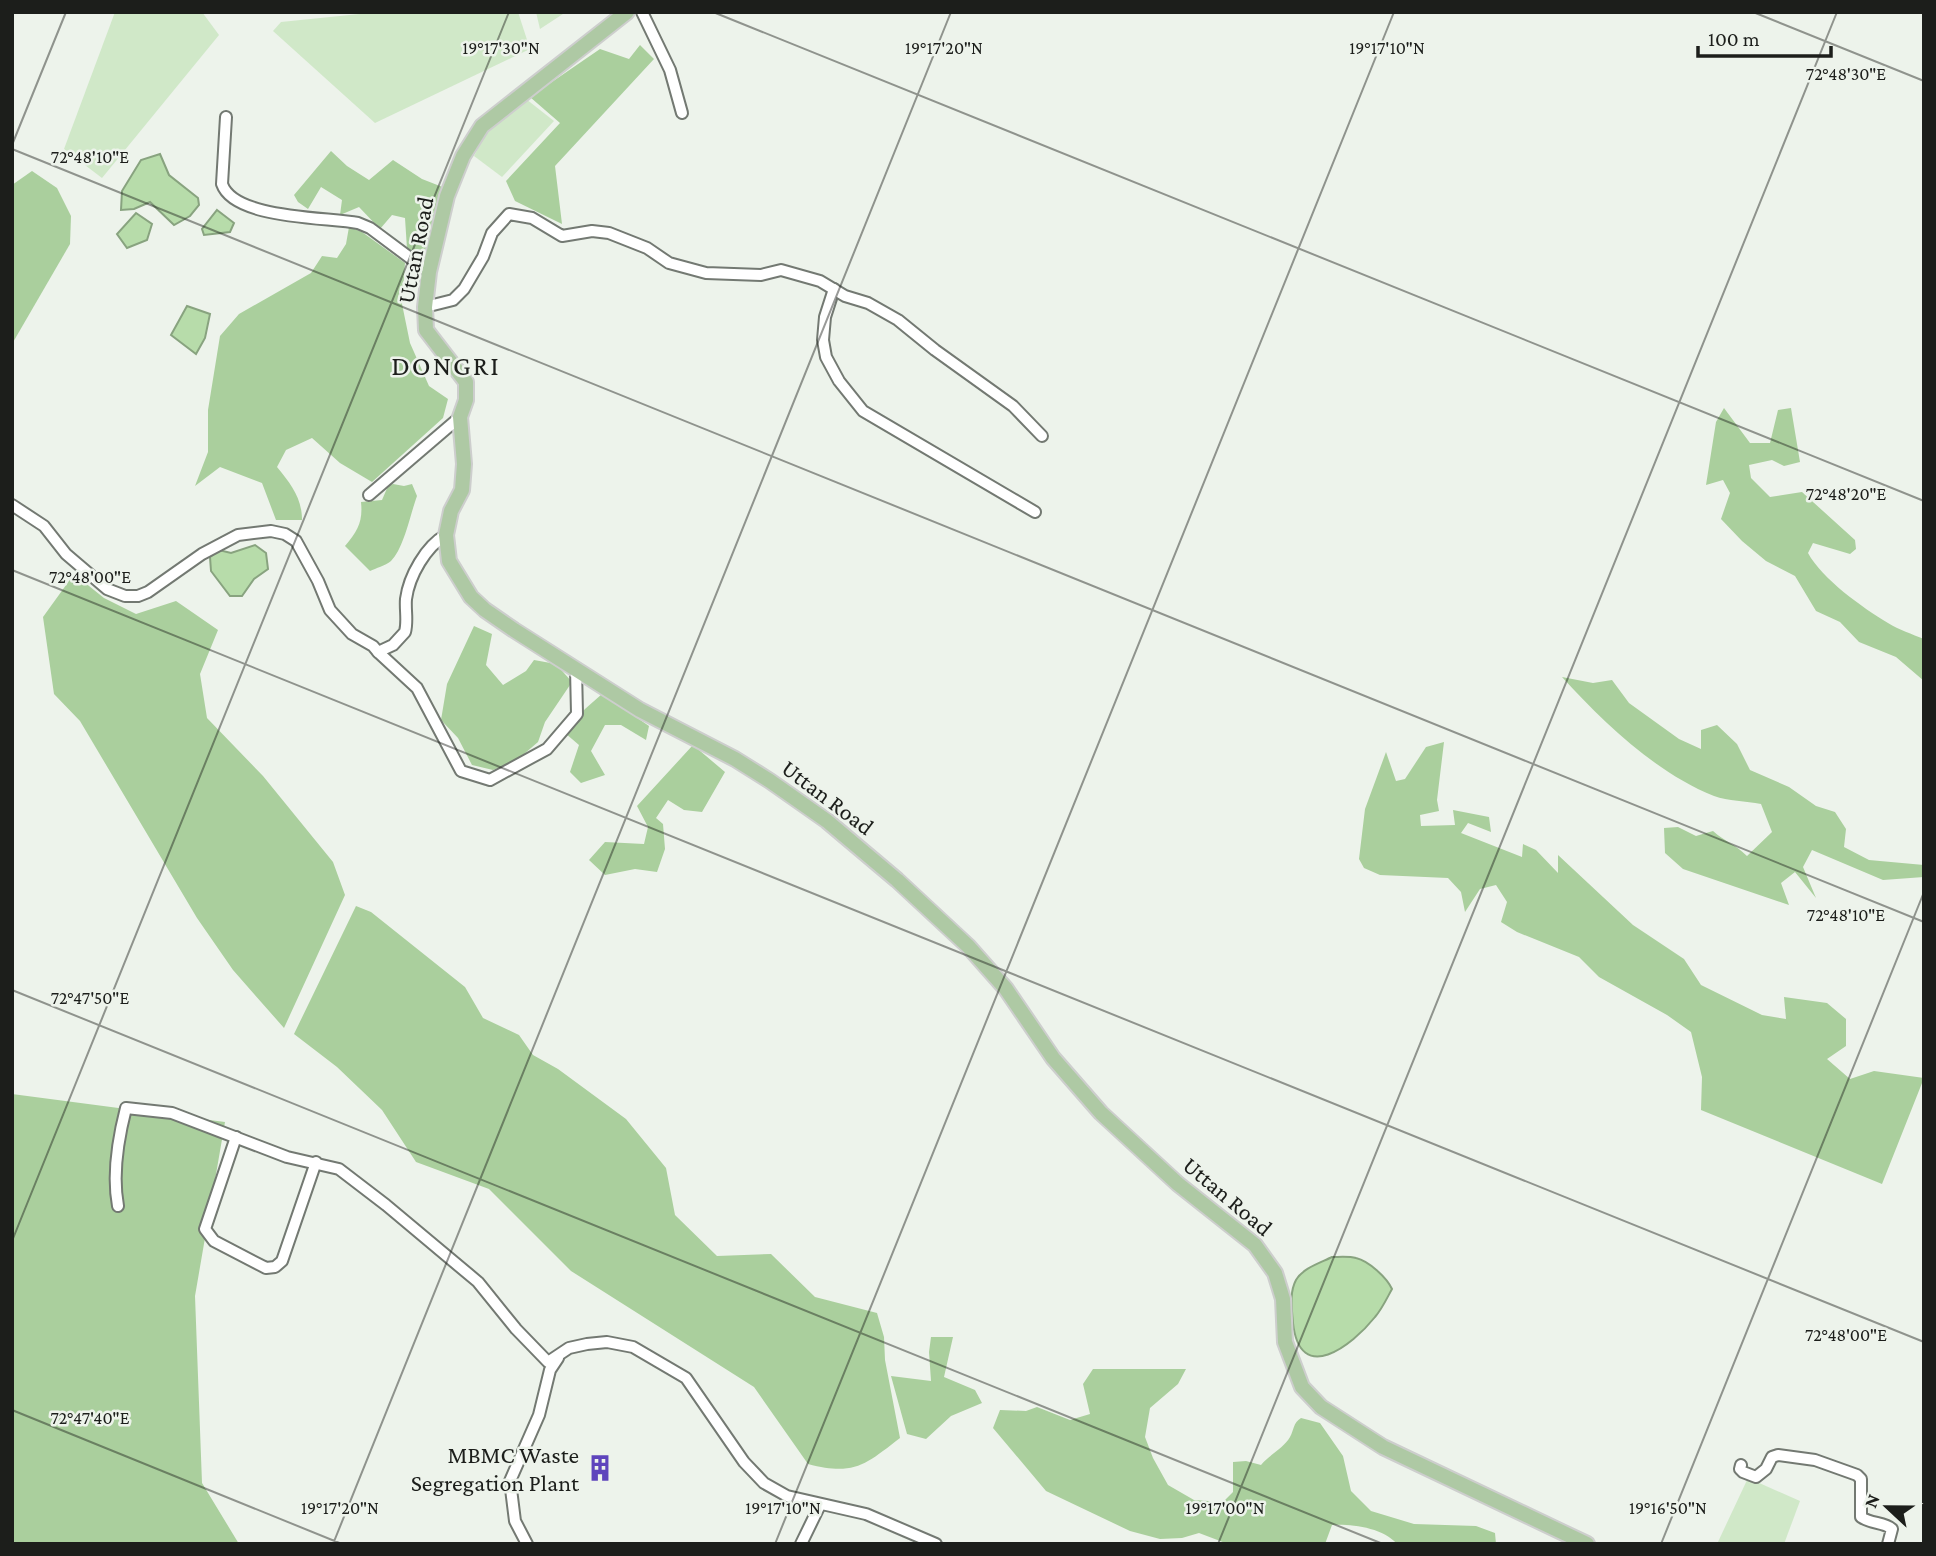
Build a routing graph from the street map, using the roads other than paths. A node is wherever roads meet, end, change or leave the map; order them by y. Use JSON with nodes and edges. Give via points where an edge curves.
{"nodes":[{"id":1,"x":627,"y":12,"type":"edge"},
{"id":2,"x":642,"y":12,"type":"edge"},
{"id":3,"x":682,"y":113,"type":"dead end"},
{"id":4,"x":226,"y":117,"type":"dead end"},
{"id":5,"x":429,"y":272,"type":"junction"},
{"id":6,"x":834,"y":289,"type":"junction"},
{"id":7,"x":425,"y":307,"type":"junction"},
{"id":8,"x":460,"y":417,"type":"junction"},
{"id":9,"x":1042,"y":436,"type":"dead end"},
{"id":10,"x":369,"y":495,"type":"dead end"},
{"id":11,"x":12,"y":505,"type":"edge"},
{"id":12,"x":1035,"y":512,"type":"dead end"},
{"id":13,"x":446,"y":535,"type":"junction"},
{"id":14,"x":378,"y":652,"type":"junction"},
{"id":15,"x":576,"y":670,"type":"junction"},
{"id":16,"x":236,"y":1137,"type":"junction"},
{"id":17,"x":316,"y":1162,"type":"junction"},
{"id":18,"x":118,"y":1206,"type":"dead end"},
{"id":19,"x":562,"y":1353,"type":"junction"},
{"id":20,"x":1741,"y":1465,"type":"dead end"},
{"id":21,"x":820,"y":1505,"type":"junction"},
{"id":22,"x":527,"y":1544,"type":"edge"},
{"id":23,"x":801,"y":1544,"type":"edge"},
{"id":24,"x":936,"y":1544,"type":"edge"},
{"id":25,"x":1587,"y":1544,"type":"edge"},
{"id":26,"x":1888,"y":1544,"type":"edge"}],
"edges":[{"from":1,"to":5,"type":"main road","name":"Uttan Road","via":[[482,126],[463,156],[447,196]]},
{"from":2,"to":3,"type":"street","via":[[670,70]]},
{"from":4,"to":5,"type":"street","via":[[222,184],[231,198],[255,209],[358,223]]},
{"from":5,"to":7,"type":"main road","name":"Uttan Road"},
{"from":6,"to":7,"type":"street","via":[[781,270],[761,275],[706,274],[669,263],[647,248],[609,233],[562,236],[532,218],[509,214],[492,233],[464,289],[453,300]]},
{"from":6,"to":9,"type":"street","via":[[898,320],[1013,406]]},
{"from":6,"to":12,"type":"street","via":[[825,317],[826,357],[863,411]]},
{"from":7,"to":8,"type":"main road","name":"Uttan Road","via":[[426,330],[467,382]]},
{"from":8,"to":10,"type":"street"},
{"from":8,"to":13,"type":"main road","name":"Uttan Road","via":[[461,491]]},
{"from":11,"to":14,"type":"street","via":[[44,526],[66,554],[107,589],[125,596],[148,592],[238,535],[285,534],[296,541],[330,610],[352,634]]},
{"from":13,"to":14,"type":"street","via":[[430,547],[411,582],[405,632]]},
{"from":13,"to":15,"type":"main road","name":"Uttan Road","via":[[449,561],[471,597]]},
{"from":14,"to":15,"type":"street","via":[[417,688],[461,771],[490,780],[547,749],[577,714]]},
{"from":15,"to":25,"type":"main road","name":"Uttan Road","via":[[782,789],[897,880],[968,946],[1101,1113],[1178,1184],[1255,1245],[1275,1273],[1283,1299],[1285,1342],[1302,1387],[1321,1406],[1383,1447]]},
{"from":16,"to":17,"type":"street","via":[[287,1157]]},
{"from":16,"to":17,"type":"street","via":[[205,1229],[214,1241],[266,1268],[282,1261]]},
{"from":16,"to":18,"type":"street","via":[[172,1113],[126,1108],[118,1142]]},
{"from":17,"to":19,"type":"street","via":[[354,1179],[478,1282],[548,1362]]},
{"from":19,"to":21,"type":"street","via":[[607,1342],[634,1347],[664,1363],[686,1378],[744,1462],[764,1483]]},
{"from":19,"to":22,"type":"street","via":[[550,1370],[539,1415],[510,1481],[515,1521]]},
{"from":20,"to":26,"type":"street","via":[[1743,1472],[1756,1476],[1778,1455],[1815,1460],[1857,1475],[1861,1479],[1861,1517],[1892,1529]]},
{"from":21,"to":23,"type":"street"},
{"from":21,"to":24,"type":"street","via":[[866,1514]]}]}
